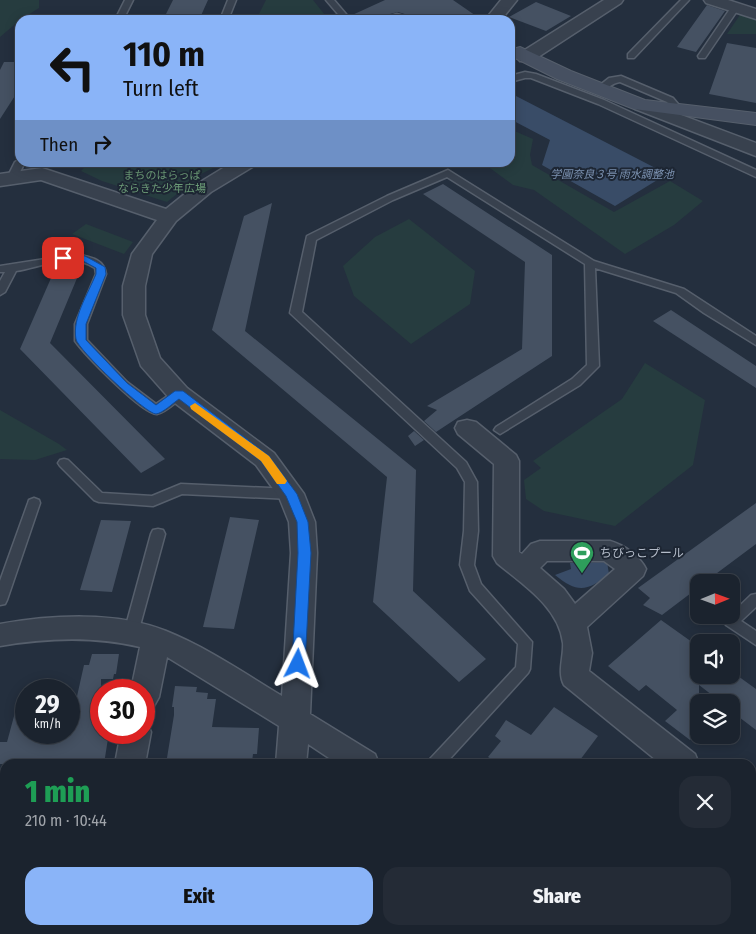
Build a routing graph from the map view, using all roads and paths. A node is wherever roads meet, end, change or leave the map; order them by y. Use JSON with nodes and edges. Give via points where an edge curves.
{"nodes":[{"id":1,"x":129,"y":0,"type":"edge"},
{"id":2,"x":232,"y":0,"type":"edge"},
{"id":3,"x":330,"y":0,"type":"edge"},
{"id":4,"x":491,"y":0,"type":"edge"},
{"id":5,"x":509,"y":0,"type":"edge"},
{"id":6,"x":615,"y":0,"type":"edge"},
{"id":7,"x":685,"y":0,"type":"edge"},
{"id":8,"x":712,"y":0,"type":"edge"},
{"id":9,"x":735,"y":8,"type":"junction"},
{"id":10,"x":756,"y":14,"type":"edge"},
{"id":11,"x":122,"y":15,"type":"edge"},
{"id":12,"x":226,"y":15,"type":"edge"},
{"id":13,"x":343,"y":15,"type":"edge"},
{"id":14,"x":487,"y":15,"type":"edge"},
{"id":15,"x":489,"y":15,"type":"edge"},
{"id":16,"x":517,"y":54,"type":"edge"},
{"id":17,"x":631,"y":56,"type":"dead end"},
{"id":18,"x":702,"y":56,"type":"dead end"},
{"id":19,"x":515,"y":78,"type":"edge"},
{"id":20,"x":599,"y":89,"type":"junction"},
{"id":21,"x":641,"y":105,"type":"junction"},
{"id":22,"x":678,"y":110,"type":"junction"},
{"id":23,"x":735,"y":116,"type":"junction"},
{"id":24,"x":756,"y":119,"type":"edge"},
{"id":25,"x":722,"y":138,"type":"junction"},
{"id":26,"x":756,"y":150,"type":"edge"},
{"id":27,"x":239,"y":167,"type":"edge"},
{"id":28,"x":11,"y":173,"type":"edge"},
{"id":29,"x":756,"y":174,"type":"edge"},
{"id":30,"x":169,"y":217,"type":"junction"},
{"id":31,"x":590,"y":263,"type":"junction"},
{"id":32,"x":5,"y":269,"type":"edge"},
{"id":33,"x":0,"y":292,"type":"edge"},
{"id":34,"x":756,"y":340,"type":"edge"},
{"id":35,"x":179,"y":394,"type":"junction"},
{"id":36,"x":467,"y":428,"type":"dead end"},
{"id":37,"x":500,"y":430,"type":"dead end"},
{"id":38,"x":64,"y":462,"type":"dead end"},
{"id":39,"x":291,"y":494,"type":"junction"},
{"id":40,"x":34,"y":503,"type":"dead end"},
{"id":41,"x":158,"y":534,"type":"dead end"},
{"id":42,"x":523,"y":570,"type":"junction"},
{"id":43,"x":756,"y":599,"type":"edge"},
{"id":44,"x":0,"y":600,"type":"edge"},
{"id":45,"x":572,"y":624,"type":"junction"},
{"id":46,"x":0,"y":635,"type":"edge"},
{"id":47,"x":144,"y":636,"type":"junction"},
{"id":48,"x":756,"y":639,"type":"edge"},
{"id":49,"x":144,"y":679,"type":"edge"},
{"id":50,"x":296,"y":719,"type":"junction"},
{"id":51,"x":134,"y":744,"type":"edge"},
{"id":52,"x":131,"y":759,"type":"edge"},
{"id":53,"x":291,"y":759,"type":"edge"},
{"id":54,"x":356,"y":759,"type":"edge"},
{"id":55,"x":440,"y":759,"type":"edge"},
{"id":56,"x":678,"y":759,"type":"edge"}],
"edges":[{"from":1,"to":11,"type":"lane"},
{"from":2,"to":12,"type":"lane"},
{"from":3,"to":13,"type":"lane"},
{"from":4,"to":14,"type":"street"},
{"from":5,"to":15,"type":"street"},
{"from":6,"to":16,"type":"street"},
{"from":7,"to":17,"type":"lane"},
{"from":8,"to":9,"type":"street"},
{"from":9,"to":10,"type":"street"},
{"from":9,"to":18,"type":"lane"},
{"from":16,"to":20,"type":"street"},
{"from":19,"to":29,"type":"lane","via":[[533,76],[601,102]]},
{"from":20,"to":21,"type":"street"},
{"from":20,"to":22,"type":"lane","via":[[612,80],[621,79],[670,100]]},
{"from":21,"to":22,"type":"street"},
{"from":21,"to":25,"type":"street"},
{"from":22,"to":23,"type":"street"},
{"from":23,"to":24,"type":"street"},
{"from":23,"to":25,"type":"street"},
{"from":25,"to":26,"type":"street"},
{"from":27,"to":30,"type":"street","via":[[204,188]]},
{"from":28,"to":30,"type":"street","via":[[42,174]]},
{"from":30,"to":35,"type":"street","via":[[142,254],[134,286],[134,315],[149,361]]},
{"from":31,"to":34,"type":"lane","via":[[680,291]]},
{"from":31,"to":37,"type":"lane","via":[[593,366],[576,382]]},
{"from":31,"to":55,"type":"lane","via":[[448,172],[311,238],[296,313],[462,465],[471,482],[467,566],[475,587],[525,642],[523,670]]},
{"from":32,"to":33,"type":"lane"},
{"from":32,"to":35,"type":"lane","via":[[63,258],[85,258],[100,267],[101,274],[81,324],[81,341],[123,385],[156,410]]},
{"from":35,"to":39,"type":"street","via":[[265,459]]},
{"from":36,"to":42,"type":"street","via":[[507,461],[506,556]]},
{"from":38,"to":39,"type":"lane","via":[[99,497],[153,501],[181,489]]},
{"from":39,"to":50,"type":"street","via":[[302,522],[304,553]]},
{"from":40,"to":44,"type":"lane"},
{"from":41,"to":47,"type":"lane"},
{"from":42,"to":45,"type":"street","via":[[554,596]]},
{"from":42,"to":45,"type":"street","via":[[540,551],[610,551],[633,569]]},
{"from":43,"to":48,"type":"lane","via":[[730,621]]},
{"from":45,"to":56,"type":"street","via":[[578,652],[574,676]]},
{"from":46,"to":47,"type":"street","via":[[87,629]]},
{"from":47,"to":49,"type":"street"},
{"from":47,"to":50,"type":"street","via":[[181,651]]},
{"from":50,"to":53,"type":"street"},
{"from":50,"to":54,"type":"street"},
{"from":51,"to":52,"type":"street"}]}
